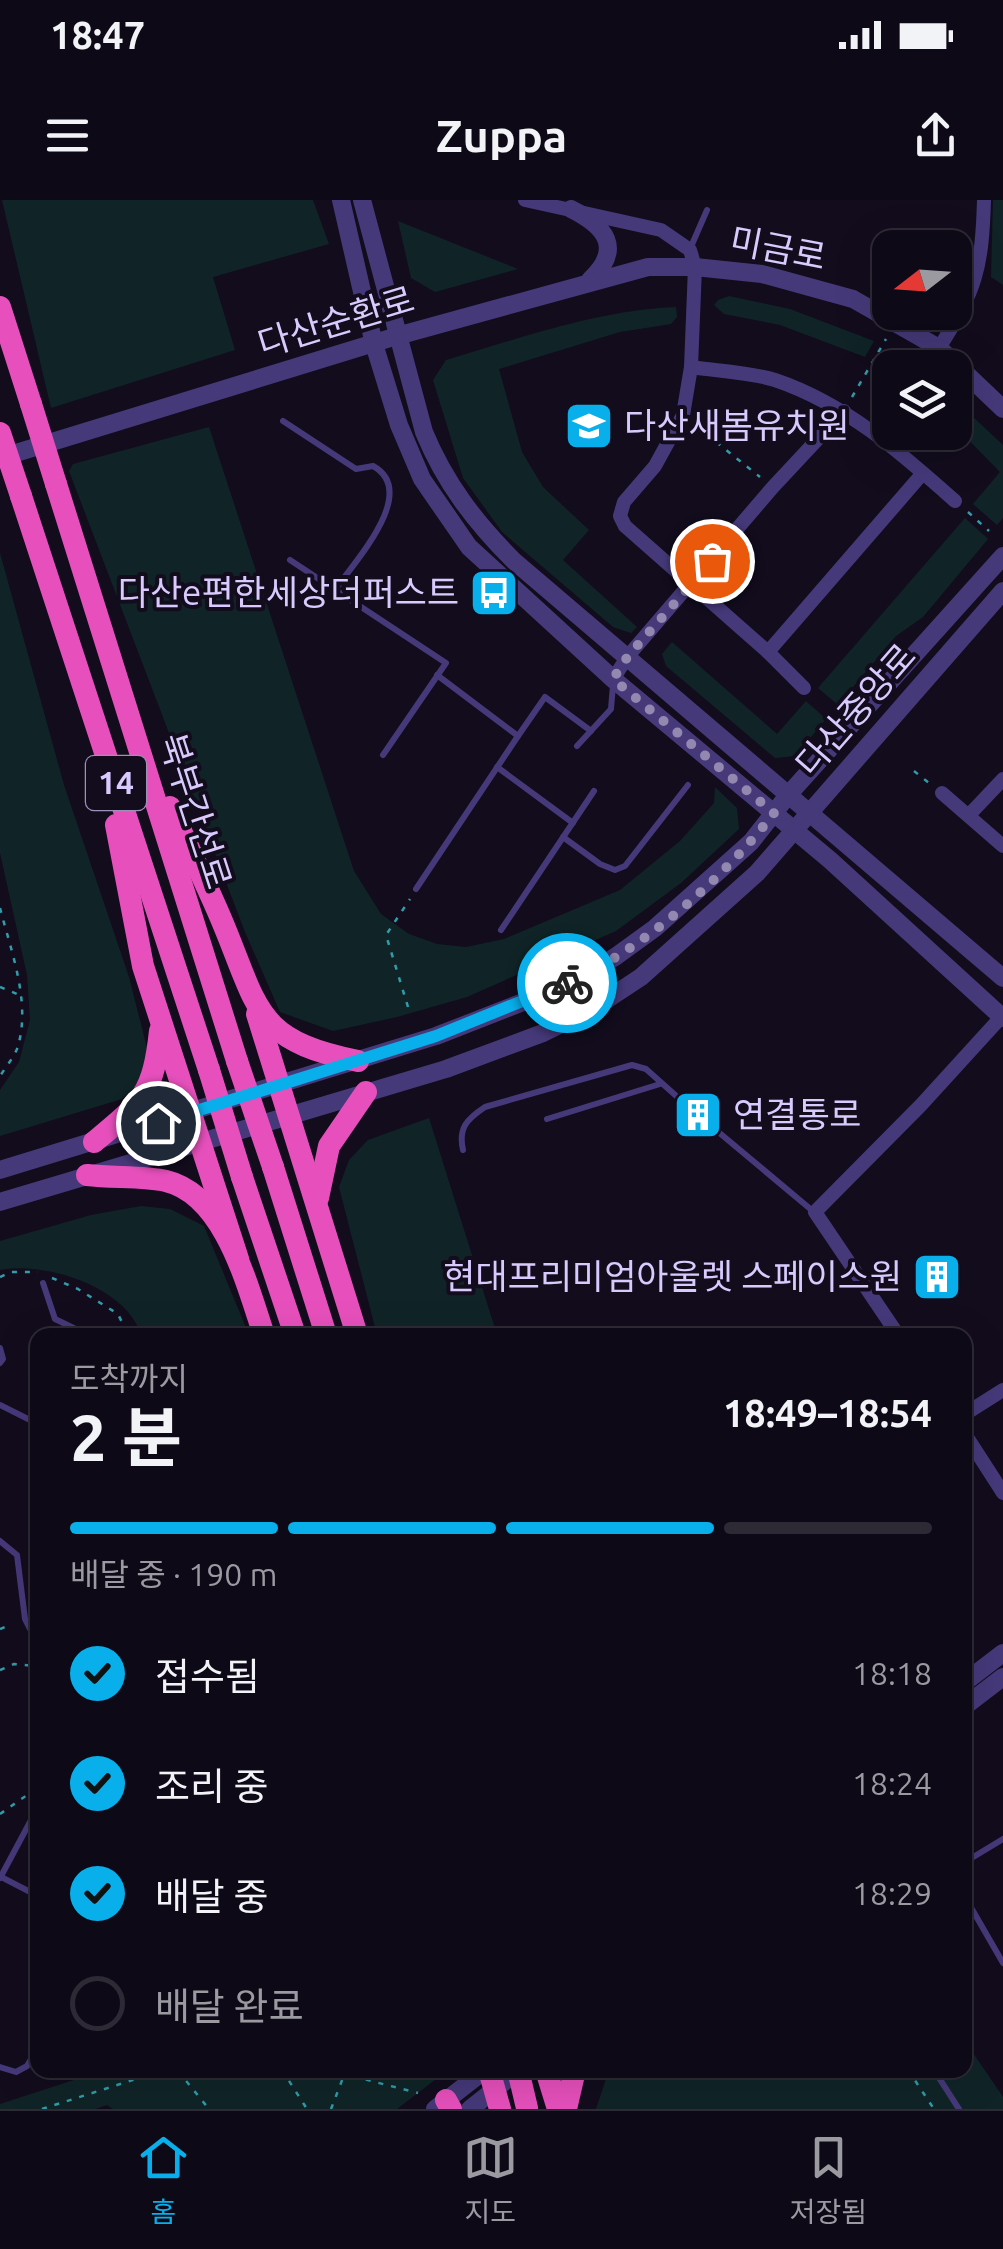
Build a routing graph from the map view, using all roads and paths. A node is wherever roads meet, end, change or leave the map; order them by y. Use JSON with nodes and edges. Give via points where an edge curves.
{"nodes":[{"id":1,"x":341,"y":200,"type":"edge"},
{"id":2,"x":362,"y":200,"type":"edge"},
{"id":3,"x":525,"y":200,"type":"edge"},
{"id":4,"x":984,"y":200,"type":"edge"},
{"id":5,"x":571,"y":209,"type":"junction"},
{"id":6,"x":707,"y":210,"type":"dead end"},
{"id":7,"x":692,"y":258,"type":"junction"},
{"id":8,"x":589,"y":281,"type":"junction"},
{"id":9,"x":0,"y":306,"type":"edge"},
{"id":10,"x":872,"y":310,"type":"edge"},
{"id":11,"x":892,"y":330,"type":"edge"},
{"id":12,"x":908,"y":330,"type":"edge"},
{"id":13,"x":397,"y":336,"type":"junction"},
{"id":14,"x":374,"y":344,"type":"junction"},
{"id":15,"x":939,"y":348,"type":"junction"},
{"id":16,"x":690,"y":367,"type":"junction"},
{"id":17,"x":1003,"y":408,"type":"edge"},
{"id":18,"x":844,"y":411,"type":"junction"},
{"id":19,"x":683,"y":415,"type":"junction"},
{"id":20,"x":283,"y":421,"type":"dead end"},
{"id":21,"x":0,"y":434,"type":"edge"},
{"id":22,"x":0,"y":458,"type":"edge"},
{"id":23,"x":923,"y":473,"type":"junction"},
{"id":24,"x":773,"y":488,"type":"junction"},
{"id":25,"x":955,"y":501,"type":"joint"},
{"id":26,"x":989,"y":531,"type":"dead end"},
{"id":27,"x":1003,"y":556,"type":"edge"},
{"id":28,"x":290,"y":560,"type":"dead end"},
{"id":29,"x":692,"y":585,"type":"junction"},
{"id":30,"x":335,"y":590,"type":"junction"},
{"id":31,"x":1003,"y":591,"type":"edge"},
{"id":32,"x":768,"y":652,"type":"junction"},
{"id":33,"x":628,"y":656,"type":"junction"},
{"id":34,"x":438,"y":675,"type":"junction"},
{"id":35,"x":613,"y":679,"type":"junction"},
{"id":36,"x":804,"y":688,"type":"dead end"},
{"id":37,"x":130,"y":722,"type":"junction"},
{"id":38,"x":96,"y":723,"type":"junction"},
{"id":39,"x":591,"y":731,"type":"junction"},
{"id":40,"x":518,"y":736,"type":"junction"},
{"id":41,"x":577,"y":746,"type":"dead end"},
{"id":42,"x":383,"y":755,"type":"dead end"},
{"id":43,"x":497,"y":768,"type":"junction"},
{"id":44,"x":914,"y":771,"type":"dead end"},
{"id":45,"x":1003,"y":778,"type":"edge"},
{"id":46,"x":688,"y":785,"type":"dead end"},
{"id":47,"x":594,"y":791,"type":"dead end"},
{"id":48,"x":942,"y":793,"type":"joint"},
{"id":49,"x":788,"y":794,"type":"junction"},
{"id":50,"x":774,"y":813,"type":"junction"},
{"id":51,"x":810,"y":813,"type":"junction"},
{"id":52,"x":968,"y":816,"type":"junction"},
{"id":53,"x":573,"y":822,"type":"junction"},
{"id":54,"x":795,"y":830,"type":"junction"},
{"id":55,"x":564,"y":837,"type":"junction"},
{"id":56,"x":1003,"y":846,"type":"edge"},
{"id":57,"x":416,"y":889,"type":"joint"},
{"id":58,"x":0,"y":908,"type":"edge"},
{"id":59,"x":502,"y":930,"type":"dead end"},
{"id":60,"x":1003,"y":978,"type":"edge"},
{"id":61,"x":0,"y":987,"type":"edge"},
{"id":62,"x":20,"y":995,"type":"junction"},
{"id":63,"x":252,"y":1000,"type":"junction"},
{"id":64,"x":408,"y":1007,"type":"dead end"},
{"id":65,"x":1002,"y":1017,"type":"edge"},
{"id":66,"x":161,"y":1023,"type":"junction"},
{"id":67,"x":358,"y":1061,"type":"junction"},
{"id":68,"x":0,"y":1076,"type":"edge"},
{"id":69,"x":661,"y":1084,"type":"junction"},
{"id":70,"x":280,"y":1085,"type":"junction"},
{"id":71,"x":366,"y":1092,"type":"junction"},
{"id":72,"x":692,"y":1110,"type":"dead end"},
{"id":73,"x":189,"y":1113,"type":"junction"},
{"id":74,"x":290,"y":1114,"type":"junction"},
{"id":75,"x":547,"y":1119,"type":"dead end"},
{"id":76,"x":704,"y":1120,"type":"dead end"},
{"id":77,"x":198,"y":1141,"type":"junction"},
{"id":78,"x":94,"y":1142,"type":"junction"},
{"id":79,"x":463,"y":1150,"type":"dead end"},
{"id":80,"x":0,"y":1170,"type":"edge"},
{"id":81,"x":87,"y":1175,"type":"junction"},
{"id":82,"x":0,"y":1202,"type":"edge"},
{"id":83,"x":317,"y":1206,"type":"junction"},
{"id":84,"x":814,"y":1212,"type":"junction"},
{"id":85,"x":238,"y":1259,"type":"junction"},
{"id":86,"x":38,"y":1272,"type":"junction"},
{"id":87,"x":0,"y":1276,"type":"edge"},
{"id":88,"x":44,"y":1283,"type":"joint"},
{"id":89,"x":74,"y":1328,"type":"edge"},
{"id":90,"x":125,"y":1328,"type":"edge"},
{"id":91,"x":262,"y":1328,"type":"edge"},
{"id":92,"x":293,"y":1328,"type":"edge"},
{"id":93,"x":324,"y":1328,"type":"edge"},
{"id":94,"x":355,"y":1328,"type":"edge"},
{"id":95,"x":893,"y":1328,"type":"edge"},
{"id":96,"x":0,"y":1348,"type":"edge"},
{"id":97,"x":0,"y":1364,"type":"edge"},
{"id":98,"x":1003,"y":1390,"type":"edge"},
{"id":99,"x":0,"y":1405,"type":"edge"},
{"id":100,"x":972,"y":1410,"type":"edge"},
{"id":101,"x":30,"y":1420,"type":"edge"},
{"id":102,"x":972,"y":1445,"type":"edge"},
{"id":103,"x":1003,"y":1493,"type":"edge"},
{"id":104,"x":0,"y":1541,"type":"edge"},
{"id":105,"x":24,"y":1619,"type":"junction"},
{"id":106,"x":0,"y":1629,"type":"edge"},
{"id":107,"x":30,"y":1630,"type":"edge"},
{"id":108,"x":1003,"y":1652,"type":"edge"},
{"id":109,"x":30,"y":1666,"type":"edge"},
{"id":110,"x":0,"y":1670,"type":"edge"},
{"id":111,"x":972,"y":1676,"type":"edge"},
{"id":112,"x":1003,"y":1678,"type":"edge"},
{"id":113,"x":972,"y":1701,"type":"edge"},
{"id":114,"x":30,"y":1790,"type":"edge"},
{"id":115,"x":0,"y":1814,"type":"edge"},
{"id":116,"x":30,"y":1822,"type":"edge"},
{"id":117,"x":1003,"y":1839,"type":"edge"},
{"id":118,"x":972,"y":1858,"type":"edge"},
{"id":119,"x":0,"y":1877,"type":"edge"},
{"id":120,"x":30,"y":1892,"type":"edge"},
{"id":121,"x":972,"y":1909,"type":"edge"},
{"id":122,"x":1003,"y":1963,"type":"edge"},
{"id":123,"x":30,"y":2061,"type":"edge"},
{"id":124,"x":0,"y":2067,"type":"edge"},
{"id":125,"x":141,"y":2078,"type":"edge"},
{"id":126,"x":184,"y":2078,"type":"edge"},
{"id":127,"x":287,"y":2078,"type":"edge"},
{"id":128,"x":344,"y":2078,"type":"edge"},
{"id":129,"x":367,"y":2078,"type":"edge"},
{"id":130,"x":477,"y":2078,"type":"edge"},
{"id":131,"x":490,"y":2078,"type":"edge"},
{"id":132,"x":508,"y":2078,"type":"edge"},
{"id":133,"x":520,"y":2078,"type":"edge"},
{"id":134,"x":548,"y":2078,"type":"edge"},
{"id":135,"x":572,"y":2078,"type":"edge"},
{"id":136,"x":913,"y":2078,"type":"edge"},
{"id":137,"x":939,"y":2078,"type":"edge"},
{"id":138,"x":418,"y":2093,"type":"dead end"},
{"id":139,"x":444,"y":2106,"type":"edge"},
{"id":140,"x":42,"y":2109,"type":"edge"},
{"id":141,"x":209,"y":2109,"type":"edge"},
{"id":142,"x":306,"y":2109,"type":"edge"},
{"id":143,"x":331,"y":2109,"type":"edge"},
{"id":144,"x":470,"y":2109,"type":"edge"},
{"id":145,"x":500,"y":2109,"type":"edge"},
{"id":146,"x":527,"y":2109,"type":"edge"},
{"id":147,"x":558,"y":2109,"type":"edge"},
{"id":148,"x":566,"y":2109,"type":"edge"},
{"id":149,"x":934,"y":2109,"type":"edge"},
{"id":150,"x":959,"y":2109,"type":"edge"}],
"edges":[{"from":1,"to":14,"type":"street"},
{"from":2,"to":13,"type":"street"},
{"from":3,"to":5,"type":"street","name":"미금로"},
{"from":4,"to":15,"type":"street","via":[[979,271]]},
{"from":5,"to":7,"type":"street","name":"미금로","via":[[661,230]]},
{"from":5,"to":8,"type":"street","via":[[604,233],[605,260]]},
{"from":6,"to":7,"type":"lane"},
{"from":7,"to":8,"type":"street","name":"다산순환로"},
{"from":7,"to":10,"type":"street","name":"미금로","via":[[803,284]]},
{"from":7,"to":16,"type":"street"},
{"from":8,"to":13,"type":"street","name":"다산순환로"},
{"from":9,"to":37,"type":"highway","name":"북부간선로","number":"14","bridge":true},
{"from":11,"to":18,"type":"path"},
{"from":12,"to":15,"type":"street","name":"미금로"},
{"from":13,"to":14,"type":"street","name":"다산순환로"},
{"from":13,"to":33,"type":"street","via":[[424,432],[453,490],[514,561]]},
{"from":14,"to":22,"type":"street","name":"다산순환로"},
{"from":14,"to":35,"type":"street","via":[[406,440],[443,513],[484,563]]},
{"from":15,"to":17,"type":"street","name":"미금로"},
{"from":16,"to":18,"type":"street","via":[[773,380]]},
{"from":16,"to":19,"type":"street"},
{"from":18,"to":23,"type":"street"},
{"from":18,"to":24,"type":"street"},
{"from":19,"to":24,"type":"path"},
{"from":19,"to":29,"type":"street","via":[[620,516]]},
{"from":20,"to":30,"type":"lane","via":[[356,469],[373,466],[388,480],[387,512]]},
{"from":21,"to":38,"type":"highway","name":"북부간선로","number":"14","bridge":true},
{"from":23,"to":25,"type":"street"},
{"from":23,"to":32,"type":"street"},
{"from":24,"to":29,"type":"street"},
{"from":25,"to":26,"type":"path"},
{"from":27,"to":49,"type":"street","name":"다산중앙로"},
{"from":28,"to":30,"type":"lane"},
{"from":29,"to":32,"type":"street"},
{"from":29,"to":33,"type":"street"},
{"from":30,"to":34,"type":"lane","via":[[446,662]]},
{"from":31,"to":51,"type":"street","name":"다산중앙로"},
{"from":32,"to":36,"type":"street"},
{"from":33,"to":35,"type":"street"},
{"from":33,"to":49,"type":"street"},
{"from":34,"to":40,"type":"lane"},
{"from":34,"to":42,"type":"lane"},
{"from":35,"to":39,"type":"lane","via":[[611,709]]},
{"from":35,"to":50,"type":"street"},
{"from":37,"to":63,"type":"highway"},
{"from":37,"to":93,"type":"highway","name":"북부간선로","number":"14","bridge":true},
{"from":38,"to":66,"type":"highway","via":[[143,966]]},
{"from":38,"to":92,"type":"highway","name":"북부간선로","number":"14","bridge":true},
{"from":39,"to":40,"type":"lane","via":[[545,697]]},
{"from":39,"to":41,"type":"lane"},
{"from":40,"to":43,"type":"lane"},
{"from":43,"to":53,"type":"lane"},
{"from":43,"to":57,"type":"lane"},
{"from":44,"to":48,"type":"path"},
{"from":45,"to":52,"type":"street"},
{"from":46,"to":55,"type":"lane","via":[[625,866],[600,864]]},
{"from":47,"to":53,"type":"lane"},
{"from":48,"to":52,"type":"street"},
{"from":49,"to":50,"type":"street","name":"다산중앙로"},
{"from":49,"to":51,"type":"street"},
{"from":50,"to":54,"type":"street"},
{"from":50,"to":67,"type":"street","name":"다산중앙로","via":[[701,890],[580,978],[488,1018]]},
{"from":51,"to":54,"type":"street","name":"다산중앙로"},
{"from":51,"to":60,"type":"street"},
{"from":52,"to":56,"type":"street"},
{"from":53,"to":55,"type":"lane"},
{"from":54,"to":65,"type":"street"},
{"from":54,"to":71,"type":"street","name":"다산중앙로","via":[[712,915],[594,1008],[494,1053]]},
{"from":55,"to":59,"type":"lane"},
{"from":57,"to":64,"type":"path","via":[[386,934]]},
{"from":58,"to":62,"type":"path"},
{"from":61,"to":62,"type":"path"},
{"from":62,"to":68,"type":"path","via":[[16,1051]]},
{"from":63,"to":67,"type":"highway","via":[[296,1044]]},
{"from":63,"to":70,"type":"highway"},
{"from":65,"to":84,"type":"street"},
{"from":66,"to":73,"type":"highway"},
{"from":66,"to":78,"type":"highway","via":[[149,1089]]},
{"from":67,"to":70,"type":"street","name":"다산중앙로"},
{"from":69,"to":72,"type":"lane"},
{"from":69,"to":75,"type":"lane"},
{"from":69,"to":79,"type":"lane","via":[[632,1065],[485,1107],[462,1130]]},
{"from":70,"to":73,"type":"street","name":"다산중앙로"},
{"from":70,"to":74,"type":"highway"},
{"from":71,"to":74,"type":"street","name":"다산중앙로"},
{"from":71,"to":83,"type":"highway","via":[[329,1146]]},
{"from":73,"to":77,"type":"highway"},
{"from":73,"to":78,"type":"street","name":"다산중앙로"},
{"from":74,"to":77,"type":"street","name":"다산중앙로"},
{"from":74,"to":83,"type":"highway"},
{"from":76,"to":84,"type":"lane"},
{"from":77,"to":81,"type":"street","name":"다산중앙로"},
{"from":77,"to":85,"type":"highway"},
{"from":78,"to":80,"type":"street","name":"다산중앙로"},
{"from":81,"to":82,"type":"street","name":"다산중앙로"},
{"from":81,"to":85,"type":"highway","via":[[165,1181],[194,1192]]},
{"from":83,"to":94,"type":"highway"},
{"from":84,"to":95,"type":"street"},
{"from":85,"to":91,"type":"highway"},
{"from":86,"to":87,"type":"path"},
{"from":86,"to":88,"type":"path"},
{"from":86,"to":90,"type":"path","via":[[118,1314]]},
{"from":88,"to":89,"type":"lane","via":[[55,1319]]},
{"from":96,"to":97,"type":"lane"},
{"from":98,"to":100,"type":"street"},
{"from":99,"to":101,"type":"lane"},
{"from":102,"to":103,"type":"street"},
{"from":104,"to":105,"type":"lane","via":[[17,1555]]},
{"from":105,"to":106,"type":"path"},
{"from":105,"to":107,"type":"lane"},
{"from":108,"to":111,"type":"street"},
{"from":109,"to":110,"type":"path"},
{"from":112,"to":113,"type":"street"},
{"from":114,"to":115,"type":"path"},
{"from":116,"to":119,"type":"lane"},
{"from":117,"to":118,"type":"lane"},
{"from":119,"to":120,"type":"lane"},
{"from":121,"to":122,"type":"lane"},
{"from":123,"to":124,"type":"lane","via":[[16,2072]]},
{"from":125,"to":140,"type":"path"},
{"from":126,"to":141,"type":"path"},
{"from":127,"to":142,"type":"path"},
{"from":128,"to":143,"type":"path"},
{"from":129,"to":138,"type":"path"},
{"from":130,"to":139,"type":"street"},
{"from":131,"to":145,"type":"highway","bridge":true},
{"from":132,"to":144,"type":"street"},
{"from":133,"to":146,"type":"highway","bridge":true},
{"from":134,"to":147,"type":"highway"},
{"from":135,"to":148,"type":"highway"},
{"from":136,"to":149,"type":"path"},
{"from":137,"to":150,"type":"lane"}]}
